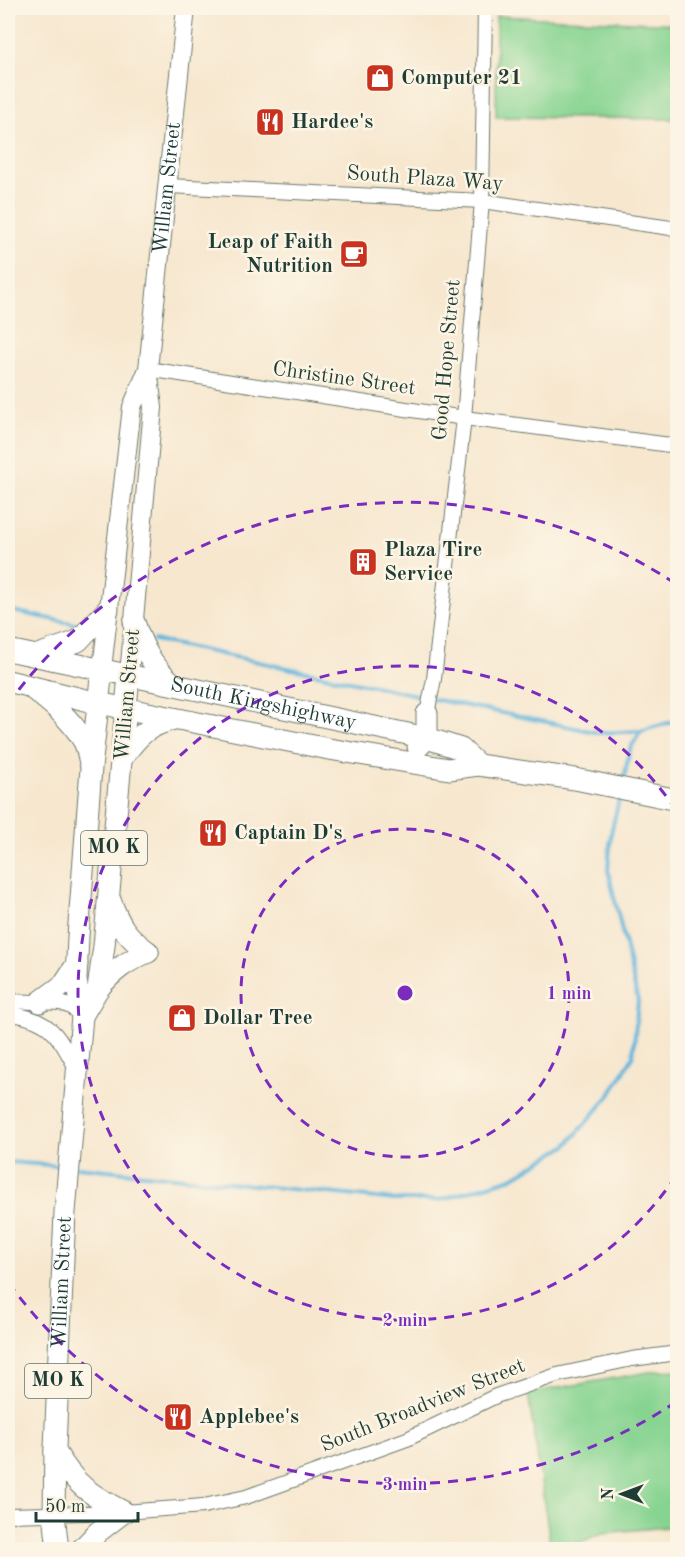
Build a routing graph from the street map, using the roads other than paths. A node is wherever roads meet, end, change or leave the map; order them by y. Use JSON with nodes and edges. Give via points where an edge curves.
{"nodes":[{"id":1,"x":186,"y":8,"type":"edge"},
{"id":2,"x":485,"y":8,"type":"edge"},
{"id":3,"x":168,"y":186,"type":"junction"},
{"id":4,"x":482,"y":201,"type":"junction"},
{"id":5,"x":678,"y":229,"type":"edge"},
{"id":6,"x":148,"y":369,"type":"junction"},
{"id":7,"x":464,"y":418,"type":"junction"},
{"id":8,"x":678,"y":446,"type":"edge"},
{"id":9,"x":108,"y":609,"type":"junction"},
{"id":10,"x":134,"y":622,"type":"junction"},
{"id":11,"x":8,"y":650,"type":"edge"},
{"id":12,"x":35,"y":656,"type":"junction"},
{"id":13,"x":102,"y":669,"type":"junction"},
{"id":14,"x":129,"y":675,"type":"junction"},
{"id":15,"x":8,"y":681,"type":"edge"},
{"id":16,"x":172,"y":683,"type":"junction"},
{"id":17,"x":28,"y":686,"type":"junction"},
{"id":18,"x":98,"y":703,"type":"junction"},
{"id":19,"x":126,"y":708,"type":"junction"},
{"id":20,"x":427,"y":714,"type":"junction"},
{"id":21,"x":177,"y":718,"type":"junction"},
{"id":22,"x":398,"y":731,"type":"junction"},
{"id":23,"x":427,"y":738,"type":"junction"},
{"id":24,"x":122,"y":758,"type":"junction"},
{"id":25,"x":388,"y":759,"type":"junction"},
{"id":26,"x":478,"y":765,"type":"junction"},
{"id":27,"x":91,"y":768,"type":"junction"},
{"id":28,"x":678,"y":800,"type":"edge"},
{"id":29,"x":109,"y":898,"type":"junction"},
{"id":30,"x":78,"y":964,"type":"junction"},
{"id":31,"x":98,"y":989,"type":"junction"},
{"id":32,"x":8,"y":1000,"type":"edge"},
{"id":33,"x":40,"y":1002,"type":"junction"},
{"id":34,"x":8,"y":1013,"type":"edge"},
{"id":35,"x":82,"y":1016,"type":"junction"},
{"id":36,"x":77,"y":1070,"type":"junction"},
{"id":37,"x":678,"y":1353,"type":"edge"},
{"id":38,"x":55,"y":1451,"type":"junction"},
{"id":39,"x":124,"y":1512,"type":"junction"},
{"id":40,"x":54,"y":1514,"type":"junction"},
{"id":41,"x":8,"y":1515,"type":"edge"},
{"id":42,"x":58,"y":1550,"type":"edge"},
{"id":43,"x":81,"y":1550,"type":"edge"}],
"edges":[{"from":1,"to":3,"type":"main road","name":"William Street"},
{"from":2,"to":4,"type":"street","name":"Good Hope Street"},
{"from":3,"to":4,"type":"street","name":"South Plaza Way"},
{"from":3,"to":6,"type":"main road","name":"William Street"},
{"from":4,"to":5,"type":"street","name":"South Plaza Way"},
{"from":4,"to":7,"type":"street","name":"Good Hope Street"},
{"from":6,"to":7,"type":"street","name":"Christine Street"},
{"from":6,"to":9,"type":"main road","name":"William Street","via":[[132,407]]},
{"from":6,"to":10,"type":"main road","name":"William Street","via":[[153,408]]},
{"from":7,"to":8,"type":"street","name":"Christine Street"},
{"from":7,"to":20,"type":"street","name":"Good Hope Street"},
{"from":9,"to":12,"type":"main road","via":[[78,641]]},
{"from":9,"to":13,"type":"main road","name":"William Street"},
{"from":10,"to":14,"type":"main road","name":"William Street"},
{"from":10,"to":16,"type":"main road","via":[[142,647]]},
{"from":11,"to":12,"type":"main road","name":"South Kingshighway"},
{"from":12,"to":13,"type":"main road","name":"South Kingshighway"},
{"from":13,"to":14,"type":"main road","name":"South Kingshighway"},
{"from":13,"to":18,"type":"main road","name":"William Street","number":"MO K"},
{"from":14,"to":16,"type":"main road","name":"South Kingshighway"},
{"from":14,"to":19,"type":"main road","name":"William Street","number":"MO K"},
{"from":15,"to":17,"type":"main road","name":"South Kingshighway"},
{"from":16,"to":22,"type":"main road","name":"South Kingshighway"},
{"from":17,"to":18,"type":"main road","name":"South Kingshighway"},
{"from":17,"to":27,"type":"main road","via":[[53,705],[84,741]]},
{"from":18,"to":19,"type":"main road","name":"South Kingshighway"},
{"from":18,"to":27,"type":"main road","name":"William Street","number":"MO K"},
{"from":19,"to":21,"type":"main road","name":"South Kingshighway"},
{"from":19,"to":24,"type":"main road","name":"William Street","number":"MO K"},
{"from":20,"to":22,"type":"main road"},
{"from":20,"to":23,"type":"main road"},
{"from":21,"to":24,"type":"main road","via":[[153,725],[138,736]]},
{"from":21,"to":25,"type":"main road","name":"South Kingshighway"},
{"from":22,"to":23,"type":"main road","name":"South Kingshighway"},
{"from":23,"to":25,"type":"main road","via":[[411,752]]},
{"from":23,"to":26,"type":"main road","name":"South Kingshighway","via":[[461,749]]},
{"from":24,"to":29,"type":"main road","name":"William Street","number":"MO K"},
{"from":25,"to":26,"type":"main road","name":"South Kingshighway","via":[[448,769]]},
{"from":26,"to":28,"type":"main road","name":"South Kingshighway","via":[[575,778]]},
{"from":27,"to":30,"type":"main road","name":"William Street","number":"MO K"},
{"from":29,"to":31,"type":"main road","name":"William Street","number":"MO K"},
{"from":29,"to":31,"type":"main road","via":[[119,924],[148,952],[112,972]]},
{"from":30,"to":33,"type":"main road","via":[[63,985]]},
{"from":30,"to":35,"type":"main road","name":"William Street","number":"MO K","via":[[76,980]]},
{"from":31,"to":35,"type":"main road","name":"William Street","number":"MO K"},
{"from":32,"to":33,"type":"street"},
{"from":33,"to":35,"type":"street","via":[[61,1003]]},
{"from":34,"to":36,"type":"street","via":[[46,1024]]},
{"from":35,"to":36,"type":"main road","name":"William Street","number":"MO K"},
{"from":36,"to":38,"type":"main road","name":"William Street","number":"MO K"},
{"from":37,"to":39,"type":"street","name":"South Broadview Street","via":[[557,1375],[496,1396],[407,1439],[246,1497],[204,1506]]},
{"from":38,"to":39,"type":"main road","via":[[69,1475],[94,1497]]},
{"from":38,"to":40,"type":"main road","name":"William Street","number":"MO K"},
{"from":39,"to":40,"type":"street","name":"South Broadview Street"},
{"from":39,"to":43,"type":"main road"},
{"from":40,"to":41,"type":"street","name":"South Broadview Street"},
{"from":40,"to":42,"type":"main road","name":"William Street","number":"MO K"}]}
